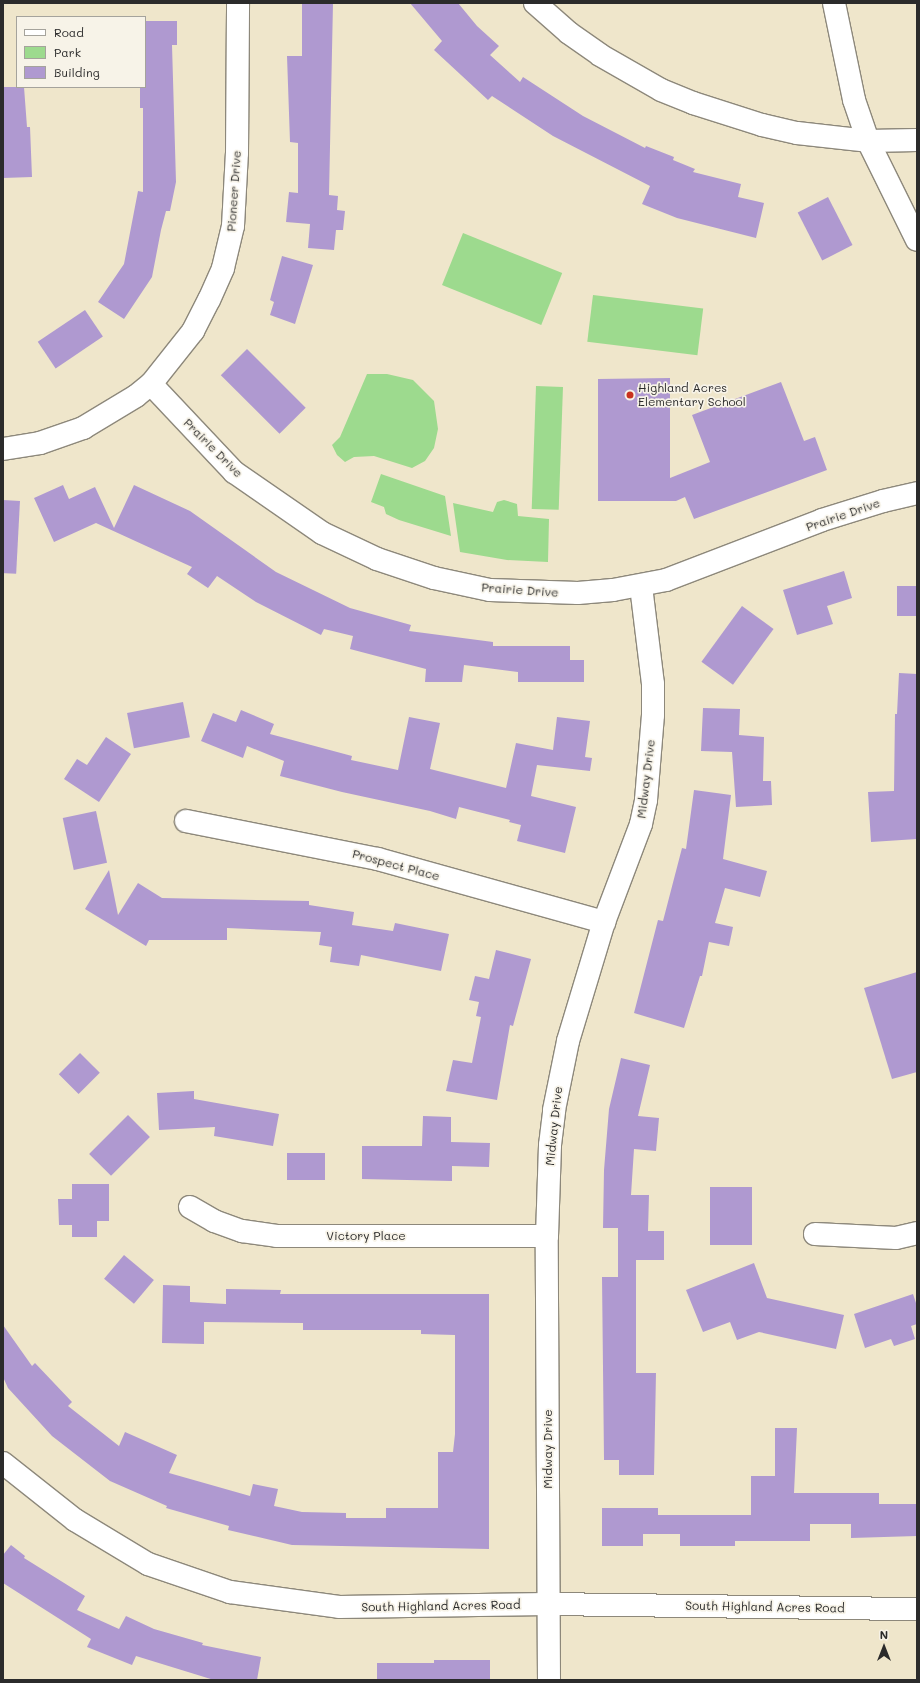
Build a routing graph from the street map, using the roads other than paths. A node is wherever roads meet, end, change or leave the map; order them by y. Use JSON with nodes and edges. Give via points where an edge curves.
{"nodes":[{"id":1,"x":238,"y":3,"type":"edge"},
{"id":2,"x":535,"y":3,"type":"edge"},
{"id":3,"x":834,"y":3,"type":"edge"},
{"id":4,"x":917,"y":140,"type":"edge"},
{"id":5,"x":868,"y":141,"type":"junction"},
{"id":6,"x":917,"y":240,"type":"edge"},
{"id":7,"x":151,"y":384,"type":"junction"},
{"id":8,"x":3,"y":449,"type":"edge"},
{"id":9,"x":917,"y":493,"type":"edge"},
{"id":10,"x":641,"y":586,"type":"junction"},
{"id":11,"x":186,"y":821,"type":"dead end"},
{"id":12,"x":604,"y":922,"type":"junction"},
{"id":13,"x":190,"y":1207,"type":"dead end"},
{"id":14,"x":917,"y":1233,"type":"edge"},
{"id":15,"x":815,"y":1234,"type":"dead end"},
{"id":16,"x":547,"y":1236,"type":"junction"},
{"id":17,"x":3,"y":1463,"type":"edge"},
{"id":18,"x":548,"y":1604,"type":"junction"},
{"id":19,"x":917,"y":1609,"type":"edge"},
{"id":20,"x":549,"y":1680,"type":"edge"}],
"edges":[{"from":1,"to":7,"type":"street","name":"Pioneer Drive","via":[[237,153],[233,226],[223,268],[193,331]]},
{"from":2,"to":5,"type":"street","via":[[569,33],[600,55],[661,90],[769,127]]},
{"from":3,"to":5,"type":"street","via":[[854,100]]},
{"from":4,"to":5,"type":"street"},
{"from":5,"to":6,"type":"street"},
{"from":7,"to":8,"type":"street","name":"Pioneer Drive","via":[[118,409],[83,428],[40,443]]},
{"from":7,"to":10,"type":"street","name":"Prairie Drive","via":[[234,472],[290,513],[352,549],[434,578],[490,590],[578,593]]},
{"from":9,"to":10,"type":"street","name":"Prairie Drive","via":[[834,516],[693,572]]},
{"from":10,"to":12,"type":"street","name":"Midway Drive","via":[[653,684],[646,800],[641,824]]},
{"from":11,"to":12,"type":"street","name":"Prospect Place","via":[[378,859]]},
{"from":12,"to":16,"type":"street","name":"Midway Drive","via":[[560,1074],[550,1145]]},
{"from":13,"to":16,"type":"street","name":"Victory Place","via":[[214,1221],[242,1231],[277,1236]]},
{"from":14,"to":15,"type":"street","via":[[896,1238]]},
{"from":16,"to":18,"type":"street","name":"Midway Drive"},
{"from":17,"to":18,"type":"street","name":"South Highland Acres Road","via":[[75,1520],[148,1564],[230,1592],[339,1607]]},
{"from":18,"to":19,"type":"street","name":"South Highland Acres Road"},
{"from":18,"to":20,"type":"street","name":"Midway Drive"}]}
